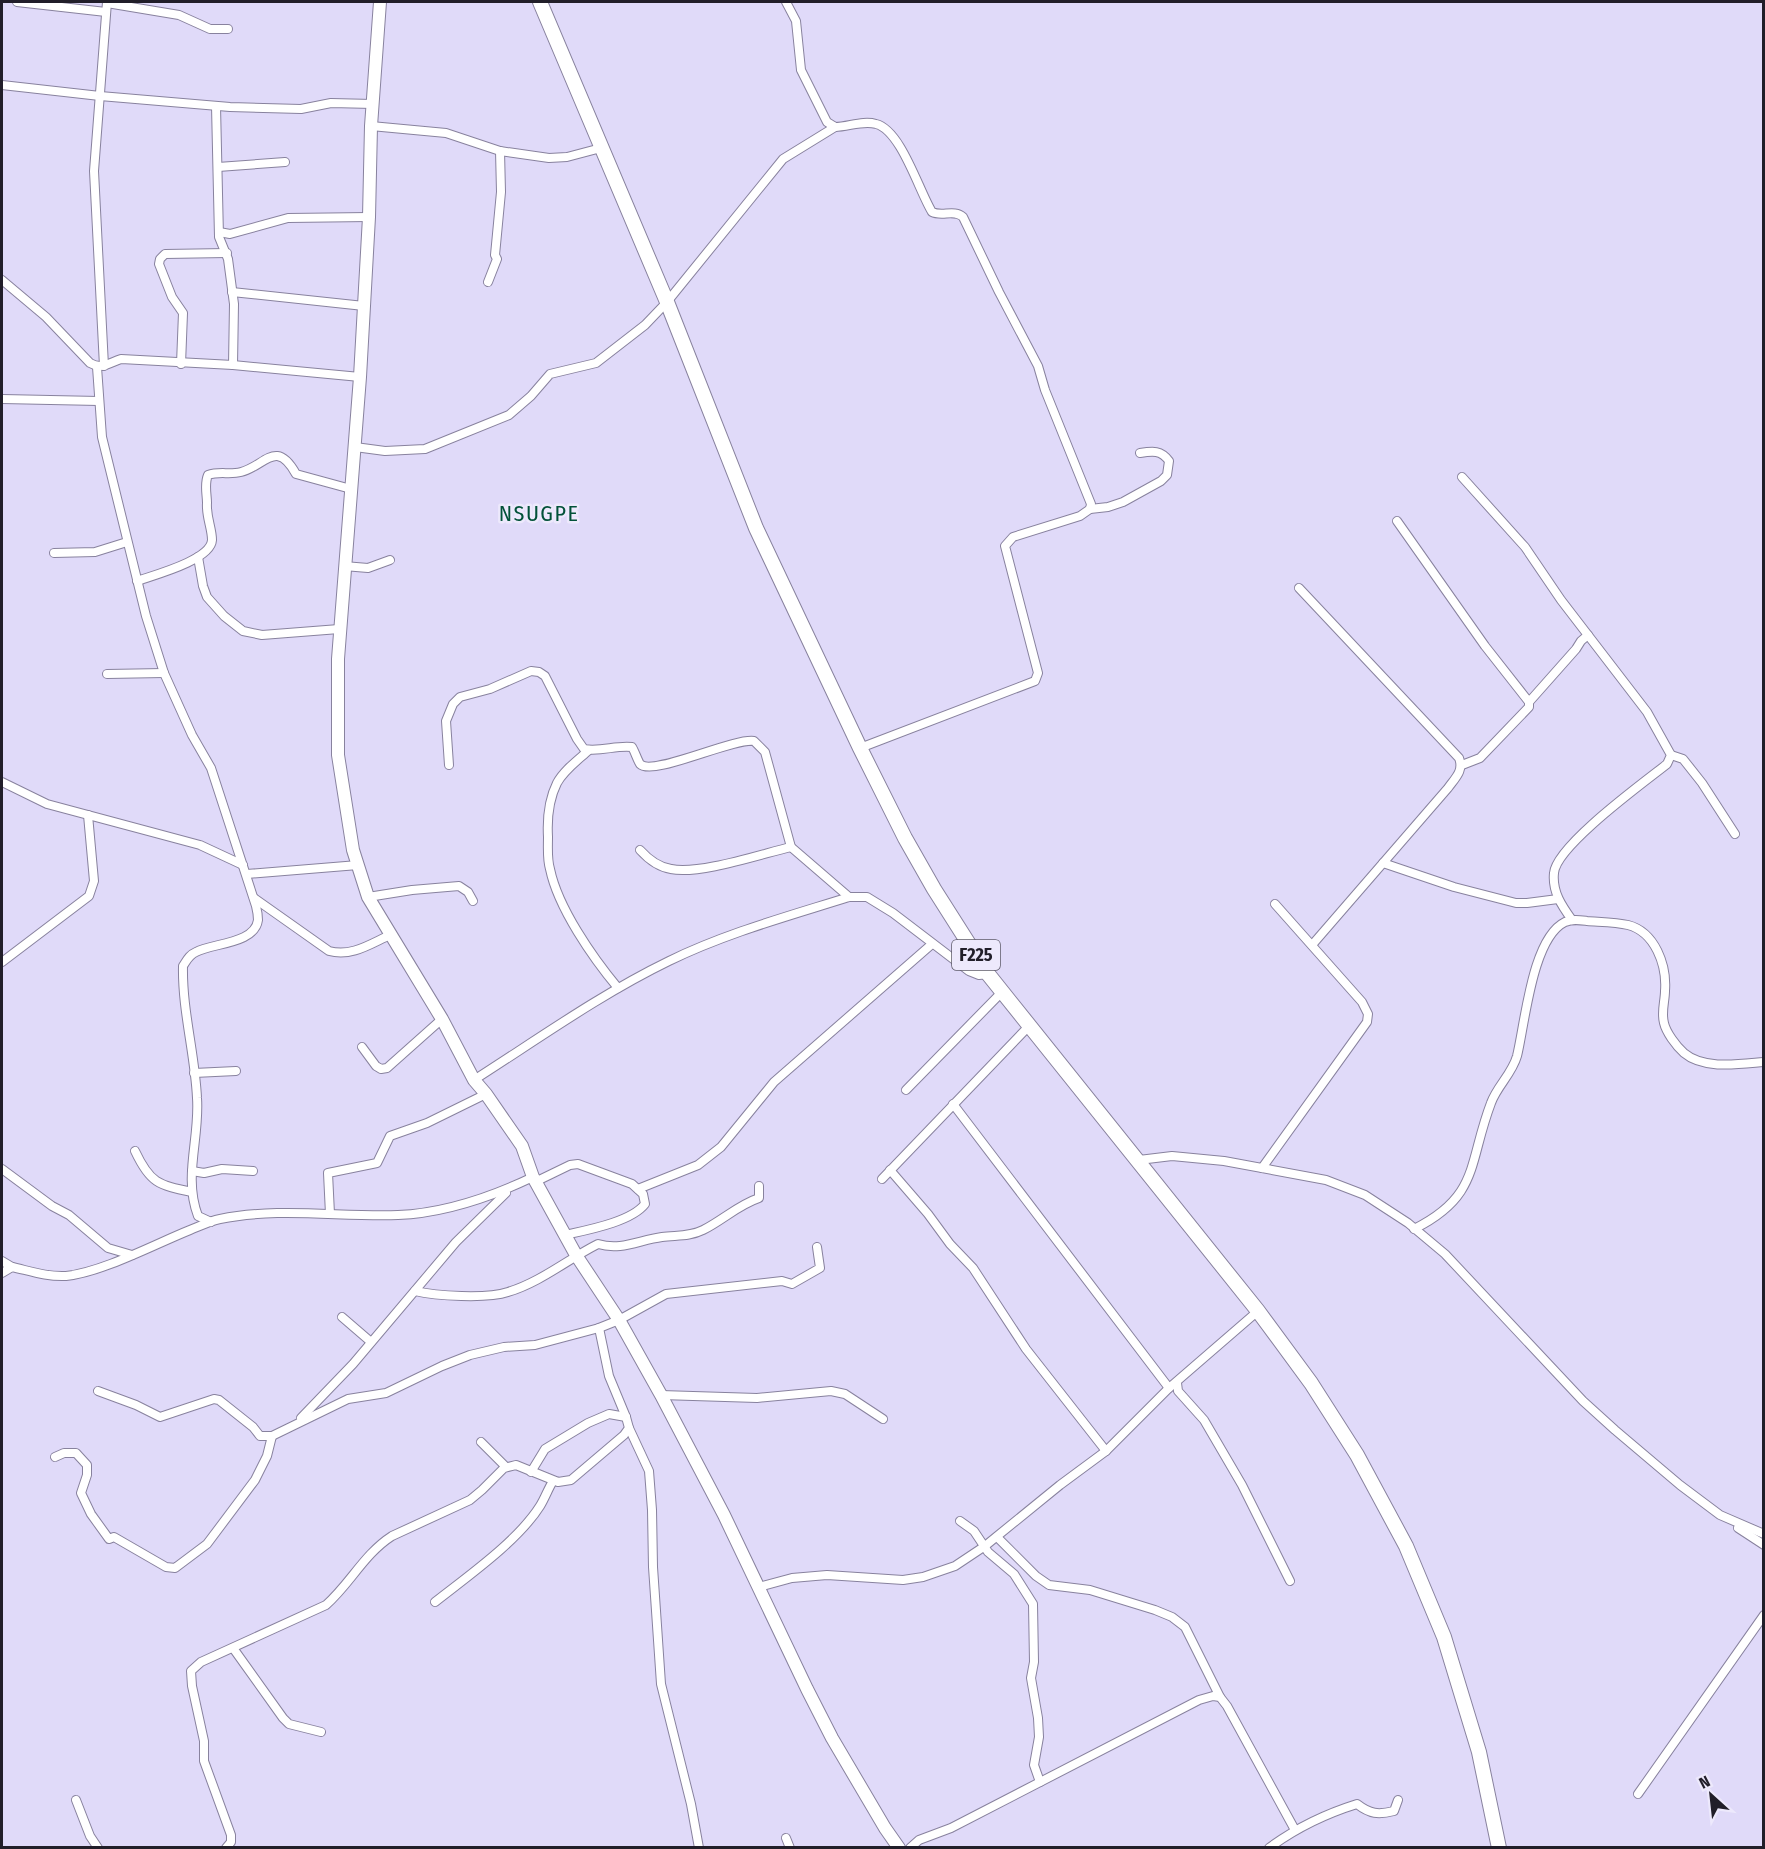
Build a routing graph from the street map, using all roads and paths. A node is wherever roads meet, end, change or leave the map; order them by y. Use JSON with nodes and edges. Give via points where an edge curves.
{"nodes":[{"id":1,"x":17,"y":2,"type":"edge"},
{"id":2,"x":380,"y":2,"type":"edge"},
{"id":3,"x":540,"y":2,"type":"edge"},
{"id":4,"x":786,"y":2,"type":"edge"},
{"id":5,"x":107,"y":5,"type":"edge"},
{"id":6,"x":228,"y":29,"type":"dead end"},
{"id":7,"x":2,"y":85,"type":"edge"},
{"id":8,"x":100,"y":96,"type":"junction"},
{"id":9,"x":373,"y":104,"type":"junction"},
{"id":10,"x":216,"y":106,"type":"junction"},
{"id":11,"x":371,"y":126,"type":"junction"},
{"id":12,"x":835,"y":127,"type":"junction"},
{"id":13,"x":601,"y":148,"type":"junction"},
{"id":14,"x":500,"y":152,"type":"junction"},
{"id":15,"x":285,"y":162,"type":"dead end"},
{"id":16,"x":218,"y":167,"type":"junction"},
{"id":17,"x":369,"y":216,"type":"junction"},
{"id":18,"x":219,"y":232,"type":"junction"},
{"id":19,"x":227,"y":253,"type":"junction"},
{"id":20,"x":2,"y":280,"type":"edge"},
{"id":21,"x":488,"y":282,"type":"dead end"},
{"id":22,"x":232,"y":291,"type":"junction"},
{"id":23,"x":667,"y":302,"type":"junction"},
{"id":24,"x":364,"y":306,"type":"junction"},
{"id":25,"x":181,"y":364,"type":"junction"},
{"id":26,"x":233,"y":365,"type":"junction"},
{"id":27,"x":100,"y":366,"type":"junction"},
{"id":28,"x":360,"y":377,"type":"junction"},
{"id":29,"x":2,"y":399,"type":"edge"},
{"id":30,"x":99,"y":401,"type":"junction"},
{"id":31,"x":354,"y":447,"type":"junction"},
{"id":32,"x":1140,"y":453,"type":"dead end"},
{"id":33,"x":1462,"y":477,"type":"dead end"},
{"id":34,"x":351,"y":489,"type":"junction"},
{"id":35,"x":1089,"y":509,"type":"junction"},
{"id":36,"x":1397,"y":521,"type":"dead end"},
{"id":37,"x":127,"y":542,"type":"junction"},
{"id":38,"x":54,"y":552,"type":"dead end"},
{"id":39,"x":198,"y":557,"type":"junction"},
{"id":40,"x":390,"y":560,"type":"dead end"},
{"id":41,"x":344,"y":566,"type":"junction"},
{"id":42,"x":137,"y":581,"type":"junction"},
{"id":43,"x":1299,"y":588,"type":"dead end"},
{"id":44,"x":339,"y":629,"type":"junction"},
{"id":45,"x":1588,"y":635,"type":"junction"},
{"id":46,"x":164,"y":673,"type":"junction"},
{"id":47,"x":107,"y":674,"type":"dead end"},
{"id":48,"x":1529,"y":702,"type":"junction"},
{"id":49,"x":861,"y":748,"type":"junction"},
{"id":50,"x":589,"y":750,"type":"junction"},
{"id":51,"x":1671,"y":755,"type":"junction"},
{"id":52,"x":449,"y":765,"type":"dead end"},
{"id":53,"x":1462,"y":765,"type":"junction"},
{"id":54,"x":2,"y":782,"type":"edge"},
{"id":55,"x":88,"y":815,"type":"junction"},
{"id":56,"x":1735,"y":834,"type":"dead end"},
{"id":57,"x":790,"y":847,"type":"junction"},
{"id":58,"x":640,"y":850,"type":"dead end"},
{"id":59,"x":1383,"y":863,"type":"junction"},
{"id":60,"x":243,"y":865,"type":"junction"},
{"id":61,"x":358,"y":865,"type":"junction"},
{"id":62,"x":247,"y":874,"type":"junction"},
{"id":63,"x":368,"y":897,"type":"junction"},
{"id":64,"x":849,"y":897,"type":"junction"},
{"id":65,"x":254,"y":898,"type":"junction"},
{"id":66,"x":1558,"y":899,"type":"junction"},
{"id":67,"x":472,"y":901,"type":"dead end"},
{"id":68,"x":1275,"y":904,"type":"dead end"},
{"id":69,"x":1572,"y":920,"type":"junction"},
{"id":70,"x":390,"y":935,"type":"junction"},
{"id":71,"x":932,"y":944,"type":"junction"},
{"id":72,"x":1312,"y":945,"type":"junction"},
{"id":73,"x":2,"y":962,"type":"edge"},
{"id":74,"x":988,"y":974,"type":"junction"},
{"id":75,"x":618,"y":988,"type":"junction"},
{"id":76,"x":1002,"y":992,"type":"junction"},
{"id":77,"x":442,"y":1019,"type":"junction"},
{"id":78,"x":1030,"y":1025,"type":"junction"},
{"id":79,"x":362,"y":1047,"type":"dead end"},
{"id":80,"x":1764,"y":1062,"type":"edge"},
{"id":81,"x":236,"y":1071,"type":"dead end"},
{"id":82,"x":194,"y":1073,"type":"junction"},
{"id":83,"x":474,"y":1080,"type":"junction"},
{"id":84,"x":906,"y":1090,"type":"dead end"},
{"id":85,"x":486,"y":1094,"type":"junction"},
{"id":86,"x":953,"y":1104,"type":"junction"},
{"id":87,"x":135,"y":1151,"type":"dead end"},
{"id":88,"x":1139,"y":1160,"type":"junction"},
{"id":89,"x":1262,"y":1168,"type":"junction"},
{"id":90,"x":2,"y":1169,"type":"edge"},
{"id":91,"x":890,"y":1170,"type":"junction"},
{"id":92,"x":192,"y":1171,"type":"junction"},
{"id":93,"x":253,"y":1171,"type":"dead end"},
{"id":94,"x":535,"y":1179,"type":"junction"},
{"id":95,"x":882,"y":1179,"type":"dead end"},
{"id":96,"x":513,"y":1186,"type":"junction"},
{"id":97,"x":759,"y":1186,"type":"dead end"},
{"id":98,"x":638,"y":1189,"type":"junction"},
{"id":99,"x":192,"y":1192,"type":"junction"},
{"id":100,"x":330,"y":1214,"type":"junction"},
{"id":101,"x":211,"y":1222,"type":"junction"},
{"id":102,"x":1414,"y":1229,"type":"junction"},
{"id":103,"x":565,"y":1234,"type":"junction"},
{"id":104,"x":817,"y":1247,"type":"dead end"},
{"id":105,"x":132,"y":1255,"type":"junction"},
{"id":106,"x":576,"y":1255,"type":"junction"},
{"id":107,"x":2,"y":1261,"type":"edge"},
{"id":108,"x":12,"y":1267,"type":"junction"},
{"id":109,"x":2,"y":1273,"type":"edge"},
{"id":110,"x":415,"y":1291,"type":"junction"},
{"id":111,"x":1258,"y":1311,"type":"junction"},
{"id":112,"x":342,"y":1317,"type":"dead end"},
{"id":113,"x":619,"y":1320,"type":"junction"},
{"id":114,"x":599,"y":1328,"type":"junction"},
{"id":115,"x":371,"y":1342,"type":"junction"},
{"id":116,"x":1173,"y":1385,"type":"junction"},
{"id":117,"x":98,"y":1391,"type":"dead end"},
{"id":118,"x":662,"y":1395,"type":"junction"},
{"id":119,"x":626,"y":1417,"type":"junction"},
{"id":120,"x":883,"y":1419,"type":"dead end"},
{"id":121,"x":297,"y":1424,"type":"junction"},
{"id":122,"x":629,"y":1428,"type":"junction"},
{"id":123,"x":272,"y":1436,"type":"junction"},
{"id":124,"x":481,"y":1442,"type":"dead end"},
{"id":125,"x":1106,"y":1451,"type":"junction"},
{"id":126,"x":55,"y":1457,"type":"dead end"},
{"id":127,"x":506,"y":1467,"type":"junction"},
{"id":128,"x":531,"y":1472,"type":"junction"},
{"id":129,"x":552,"y":1481,"type":"junction"},
{"id":130,"x":1720,"y":1515,"type":"junction"},
{"id":131,"x":960,"y":1521,"type":"dead end"},
{"id":132,"x":1764,"y":1534,"type":"edge"},
{"id":133,"x":996,"y":1537,"type":"junction"},
{"id":134,"x":1764,"y":1545,"type":"edge"},
{"id":135,"x":985,"y":1546,"type":"junction"},
{"id":136,"x":1290,"y":1581,"type":"dead end"},
{"id":137,"x":759,"y":1587,"type":"junction"},
{"id":138,"x":435,"y":1602,"type":"dead end"},
{"id":139,"x":1764,"y":1615,"type":"edge"},
{"id":140,"x":233,"y":1648,"type":"junction"},
{"id":141,"x":1220,"y":1697,"type":"junction"},
{"id":142,"x":321,"y":1732,"type":"dead end"},
{"id":143,"x":1040,"y":1782,"type":"junction"},
{"id":144,"x":1638,"y":1794,"type":"dead end"},
{"id":145,"x":76,"y":1800,"type":"dead end"},
{"id":146,"x":1398,"y":1800,"type":"dead end"},
{"id":147,"x":1295,"y":1830,"type":"junction"},
{"id":148,"x":786,"y":1838,"type":"dead end"},
{"id":149,"x":901,"y":1847,"type":"edge"},
{"id":150,"x":98,"y":1848,"type":"edge"},
{"id":151,"x":226,"y":1848,"type":"edge"},
{"id":152,"x":699,"y":1848,"type":"edge"},
{"id":153,"x":790,"y":1848,"type":"edge"},
{"id":154,"x":1269,"y":1848,"type":"edge"},
{"id":155,"x":1499,"y":1848,"type":"edge"}],
"edges":[{"from":1,"to":5,"type":"street"},
{"from":2,"to":9,"type":"street"},
{"from":3,"to":13,"type":"main road","number":"F225"},
{"from":4,"to":12,"type":"street","via":[[796,21],[803,78],[827,122]]},
{"from":5,"to":6,"type":"street","via":[[179,15],[210,29]]},
{"from":5,"to":8,"type":"street"},
{"from":7,"to":8,"type":"street"},
{"from":8,"to":10,"type":"street"},
{"from":8,"to":27,"type":"street","via":[[94,171]]},
{"from":9,"to":10,"type":"street","via":[[331,103],[301,109]]},
{"from":9,"to":11,"type":"street"},
{"from":10,"to":16,"type":"street"},
{"from":11,"to":14,"type":"street","via":[[446,133]]},
{"from":11,"to":17,"type":"street"},
{"from":12,"to":23,"type":"street","via":[[783,159]]},
{"from":12,"to":35,"type":"street","via":[[880,125],[903,151],[932,212],[963,217],[1038,366],[1090,498]]},
{"from":13,"to":14,"type":"street","via":[[549,158]]},
{"from":13,"to":23,"type":"main road","number":"F225"},
{"from":14,"to":21,"type":"street","via":[[497,259]]},
{"from":15,"to":16,"type":"street"},
{"from":16,"to":18,"type":"street"},
{"from":17,"to":18,"type":"street","via":[[288,218],[230,234]]},
{"from":17,"to":24,"type":"street"},
{"from":18,"to":19,"type":"street"},
{"from":19,"to":22,"type":"street"},
{"from":19,"to":25,"type":"street","via":[[165,254],[160,259],[172,297],[183,313]]},
{"from":20,"to":27,"type":"street","via":[[46,317],[90,363]]},
{"from":22,"to":24,"type":"street"},
{"from":22,"to":26,"type":"street"},
{"from":23,"to":31,"type":"street","via":[[645,325],[596,363],[550,374],[510,415],[425,449],[385,451]]},
{"from":23,"to":49,"type":"main road","number":"F225","via":[[756,528]]},
{"from":24,"to":28,"type":"street"},
{"from":25,"to":26,"type":"street"},
{"from":25,"to":27,"type":"street","via":[[121,359]]},
{"from":26,"to":28,"type":"street"},
{"from":27,"to":30,"type":"street"},
{"from":28,"to":31,"type":"street"},
{"from":29,"to":30,"type":"street"},
{"from":30,"to":37,"type":"street","via":[[102,437]]},
{"from":31,"to":34,"type":"street"},
{"from":32,"to":35,"type":"street","via":[[1154,451],[1164,455],[1169,461],[1167,475],[1123,502]]},
{"from":33,"to":45,"type":"street","via":[[1525,547]]},
{"from":34,"to":39,"type":"street","via":[[296,474],[286,460],[277,457],[267,457],[238,473],[208,475],[206,514],[212,540]]},
{"from":34,"to":41,"type":"street"},
{"from":35,"to":49,"type":"street","via":[[1080,516],[1013,537],[1005,546],[1038,674],[1035,681]]},
{"from":36,"to":48,"type":"street"},
{"from":37,"to":38,"type":"street","via":[[95,552]]},
{"from":37,"to":42,"type":"street"},
{"from":39,"to":42,"type":"street"},
{"from":39,"to":44,"type":"street","via":[[207,597],[243,632],[262,635]]},
{"from":40,"to":41,"type":"street","via":[[368,568]]},
{"from":41,"to":44,"type":"street"},
{"from":42,"to":46,"type":"street"},
{"from":43,"to":53,"type":"street"},
{"from":44,"to":61,"type":"street","via":[[338,754]]},
{"from":45,"to":48,"type":"street"},
{"from":45,"to":51,"type":"street","via":[[1647,712]]},
{"from":46,"to":47,"type":"street"},
{"from":46,"to":60,"type":"street","via":[[211,768]]},
{"from":48,"to":53,"type":"street","via":[[1529,707],[1480,758]]},
{"from":49,"to":74,"type":"main road","number":"F225","via":[[905,838]]},
{"from":50,"to":52,"type":"street","via":[[577,739],[545,676],[531,671],[460,697],[453,704],[446,721]]},
{"from":50,"to":57,"type":"street","via":[[632,747],[639,762],[662,766],[738,742],[754,741],[765,752]]},
{"from":50,"to":75,"type":"street","via":[[572,764],[551,798],[549,866],[557,891],[592,956]]},
{"from":51,"to":56,"type":"street","via":[[1683,759]]},
{"from":51,"to":66,"type":"street","via":[[1667,764],[1597,819],[1558,861],[1554,872]]},
{"from":53,"to":59,"type":"street","via":[[1448,788]]},
{"from":54,"to":55,"type":"street","via":[[47,804]]},
{"from":55,"to":60,"type":"street","via":[[200,845]]},
{"from":55,"to":73,"type":"street","via":[[94,881],[89,896]]},
{"from":57,"to":58,"type":"street","via":[[695,870],[672,869],[652,862]]},
{"from":57,"to":64,"type":"street"},
{"from":59,"to":66,"type":"street","via":[[1516,903]]},
{"from":59,"to":72,"type":"street"},
{"from":60,"to":62,"type":"street"},
{"from":61,"to":62,"type":"street"},
{"from":61,"to":63,"type":"street"},
{"from":62,"to":65,"type":"street"},
{"from":63,"to":67,"type":"street","via":[[459,886]]},
{"from":63,"to":70,"type":"street"},
{"from":64,"to":71,"type":"street","via":[[867,897]]},
{"from":64,"to":75,"type":"street","via":[[715,941]]},
{"from":65,"to":70,"type":"street","via":[[329,951],[340,954]]},
{"from":65,"to":82,"type":"street","via":[[258,922],[251,934],[197,951],[183,966]]},
{"from":66,"to":69,"type":"street"},
{"from":68,"to":72,"type":"street"},
{"from":69,"to":80,"type":"street","via":[[1627,924],[1652,940],[1665,974],[1664,1025],[1683,1052],[1710,1063]]},
{"from":69,"to":102,"type":"street","via":[[1550,936],[1532,978],[1515,1061],[1491,1101],[1468,1180],[1446,1210]]},
{"from":70,"to":77,"type":"street"},
{"from":71,"to":74,"type":"street","via":[[969,971]]},
{"from":71,"to":98,"type":"street","via":[[774,1082],[721,1147],[698,1165]]},
{"from":72,"to":89,"type":"street","via":[[1362,1002],[1367,1022]]},
{"from":74,"to":76,"type":"main road","number":"F225"},
{"from":75,"to":83,"type":"street"},
{"from":76,"to":78,"type":"main road","number":"F225"},
{"from":76,"to":84,"type":"street"},
{"from":77,"to":79,"type":"street","via":[[387,1068],[376,1066]]},
{"from":77,"to":83,"type":"street"},
{"from":78,"to":86,"type":"street"},
{"from":78,"to":88,"type":"main road","number":"F225"},
{"from":81,"to":82,"type":"street"},
{"from":82,"to":92,"type":"street","via":[[198,1099]]},
{"from":83,"to":85,"type":"street"},
{"from":85,"to":94,"type":"street","via":[[522,1146]]},
{"from":85,"to":100,"type":"street","via":[[390,1136],[377,1163],[327,1173]]},
{"from":86,"to":91,"type":"street"},
{"from":86,"to":116,"type":"street"},
{"from":87,"to":99,"type":"street","via":[[153,1180]]},
{"from":88,"to":89,"type":"street","via":[[1172,1156]]},
{"from":88,"to":111,"type":"main road","number":"F225"},
{"from":89,"to":102,"type":"street","via":[[1326,1180],[1365,1195]]},
{"from":90,"to":105,"type":"street","via":[[69,1215],[108,1248]]},
{"from":91,"to":95,"type":"street"},
{"from":91,"to":125,"type":"street","via":[[973,1268],[1026,1349]]},
{"from":92,"to":93,"type":"street"},
{"from":92,"to":99,"type":"street"},
{"from":94,"to":96,"type":"street"},
{"from":94,"to":98,"type":"street","via":[[578,1164]]},
{"from":94,"to":103,"type":"street"},
{"from":96,"to":100,"type":"street","via":[[454,1207],[400,1215]]},
{"from":96,"to":110,"type":"street","via":[[456,1242]]},
{"from":97,"to":106,"type":"street","via":[[759,1198],[744,1203],[701,1231],[626,1246],[598,1244]]},
{"from":98,"to":103,"type":"street","via":[[645,1204],[640,1210],[601,1228]]},
{"from":99,"to":101,"type":"street","via":[[198,1216]]},
{"from":100,"to":101,"type":"street","via":[[244,1215]]},
{"from":101,"to":105,"type":"street"},
{"from":102,"to":130,"type":"street","via":[[1445,1254],[1583,1401]]},
{"from":103,"to":106,"type":"street"},
{"from":104,"to":113,"type":"street","via":[[820,1268],[792,1284],[782,1281],[666,1294]]},
{"from":105,"to":108,"type":"street","via":[[67,1276],[42,1275]]},
{"from":106,"to":110,"type":"street","via":[[508,1293],[438,1296]]},
{"from":106,"to":113,"type":"street"},
{"from":107,"to":108,"type":"street"},
{"from":108,"to":109,"type":"street"},
{"from":110,"to":115,"type":"street"},
{"from":111,"to":116,"type":"street"},
{"from":111,"to":155,"type":"main road","number":"F225","via":[[1357,1455],[1406,1546],[1444,1637],[1479,1752]]},
{"from":112,"to":115,"type":"street"},
{"from":113,"to":114,"type":"street"},
{"from":113,"to":118,"type":"street"},
{"from":114,"to":119,"type":"street","via":[[609,1376]]},
{"from":114,"to":121,"type":"street","via":[[535,1345],[470,1355],[386,1394],[348,1399]]},
{"from":115,"to":121,"type":"street"},
{"from":116,"to":125,"type":"street"},
{"from":116,"to":136,"type":"street","via":[[1204,1420]]},
{"from":117,"to":123,"type":"street","via":[[160,1417],[219,1400],[260,1436]]},
{"from":118,"to":120,"type":"street","via":[[757,1398],[831,1391],[845,1394]]},
{"from":118,"to":137,"type":"street"},
{"from":119,"to":122,"type":"street"},
{"from":119,"to":128,"type":"street","via":[[609,1414],[588,1423],[544,1449]]},
{"from":121,"to":123,"type":"street"},
{"from":122,"to":129,"type":"street","via":[[571,1480]]},
{"from":122,"to":152,"type":"street","via":[[650,1471],[661,1684]]},
{"from":123,"to":126,"type":"street","via":[[255,1480],[207,1544],[175,1568],[166,1567],[114,1537],[109,1539],[81,1492],[87,1464],[76,1453]]},
{"from":124,"to":127,"type":"street"},
{"from":125,"to":133,"type":"street"},
{"from":127,"to":128,"type":"street","via":[[516,1465]]},
{"from":127,"to":140,"type":"street","via":[[470,1500],[382,1542],[326,1605]]},
{"from":128,"to":129,"type":"street"},
{"from":129,"to":138,"type":"street","via":[[540,1505],[512,1537]]},
{"from":130,"to":132,"type":"street"},
{"from":130,"to":134,"type":"street"},
{"from":131,"to":135,"type":"street"},
{"from":133,"to":135,"type":"street"},
{"from":133,"to":141,"type":"street","via":[[1049,1585],[1090,1590],[1155,1610],[1179,1622]]},
{"from":135,"to":137,"type":"street","via":[[955,1566],[923,1577],[903,1580],[827,1575],[792,1578]]},
{"from":135,"to":143,"type":"street","via":[[1014,1574],[1033,1604],[1031,1678],[1039,1737],[1034,1765]]},
{"from":137,"to":149,"type":"street","via":[[832,1738]]},
{"from":139,"to":144,"type":"street"},
{"from":140,"to":142,"type":"street","via":[[289,1724]]},
{"from":140,"to":151,"type":"street","via":[[201,1662],[191,1671],[204,1761],[231,1835]]},
{"from":141,"to":143,"type":"street","via":[[1199,1700]]},
{"from":141,"to":147,"type":"street"},
{"from":143,"to":149,"type":"street","via":[[951,1828]]},
{"from":145,"to":150,"type":"street"},
{"from":146,"to":147,"type":"street","via":[[1394,1810],[1379,1814],[1357,1804]]},
{"from":147,"to":154,"type":"street"},
{"from":148,"to":153,"type":"street"}]}
